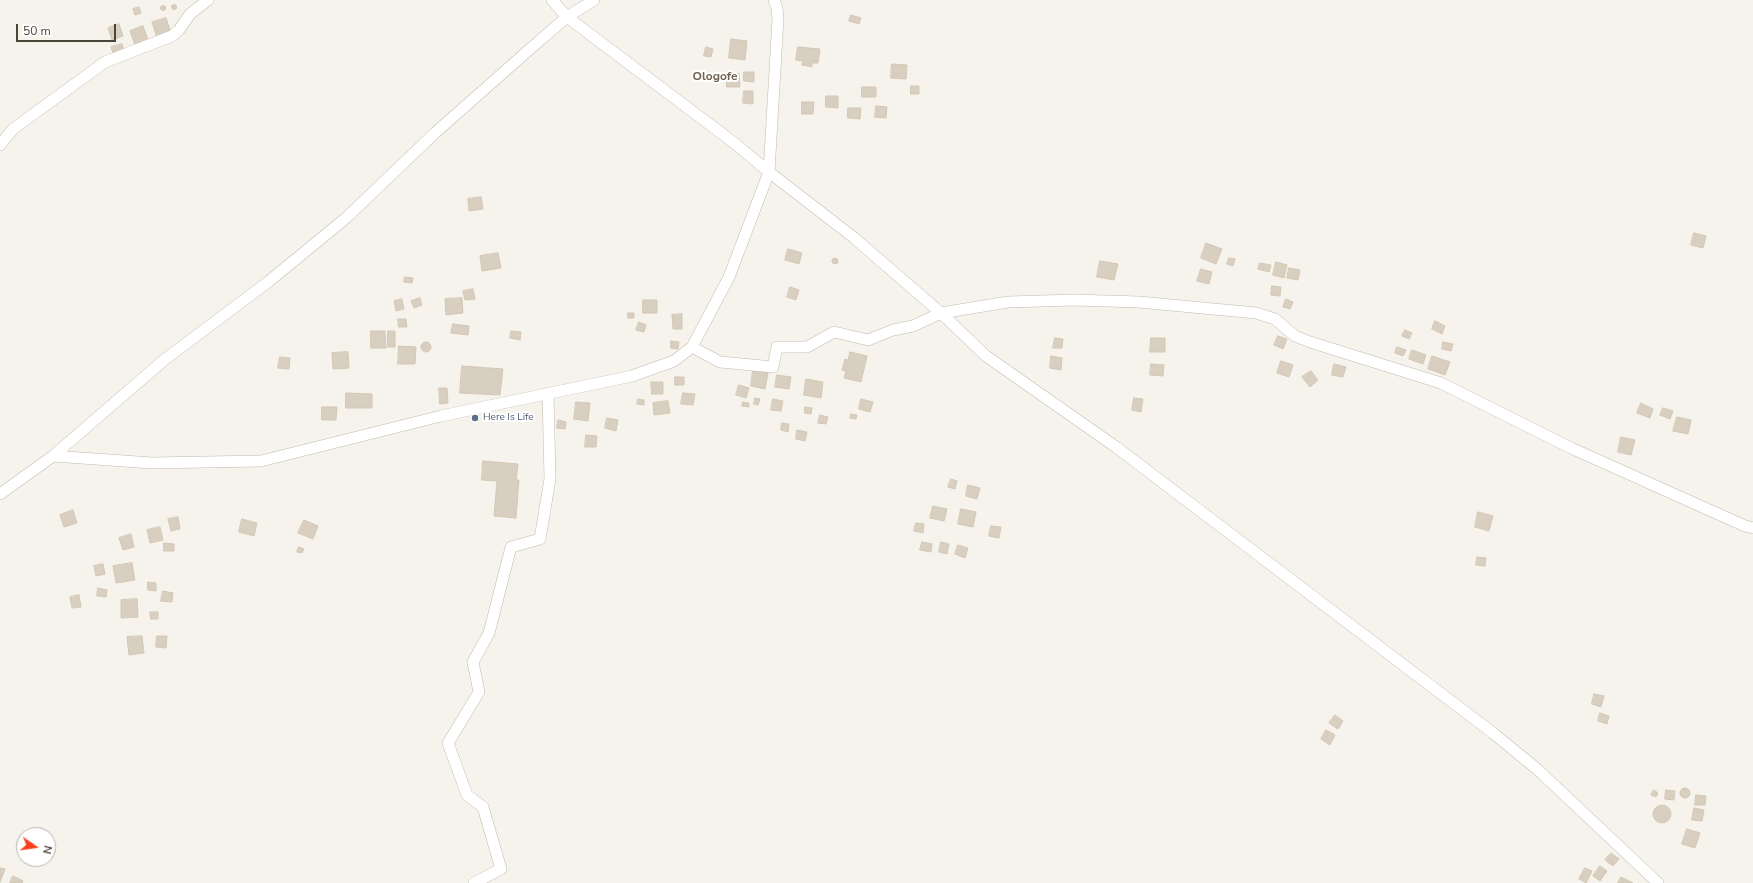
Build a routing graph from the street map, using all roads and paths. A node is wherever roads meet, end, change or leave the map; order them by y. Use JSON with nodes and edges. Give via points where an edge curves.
{"nodes":[{"id":1,"x":208,"y":0,"type":"edge"},
{"id":2,"x":552,"y":0,"type":"edge"},
{"id":3,"x":594,"y":0,"type":"edge"},
{"id":4,"x":774,"y":0,"type":"edge"},
{"id":5,"x":567,"y":17,"type":"junction"},
{"id":6,"x":0,"y":145,"type":"edge"},
{"id":7,"x":769,"y":172,"type":"junction"},
{"id":8,"x":941,"y":313,"type":"junction"},
{"id":9,"x":692,"y":347,"type":"junction"},
{"id":10,"x":548,"y":394,"type":"junction"},
{"id":11,"x":53,"y":456,"type":"junction"},
{"id":12,"x":0,"y":494,"type":"edge"},
{"id":13,"x":1753,"y":528,"type":"edge"},
{"id":14,"x":474,"y":883,"type":"edge"},
{"id":15,"x":1658,"y":883,"type":"edge"}],
"edges":[{"from":1,"to":6,"type":"street","via":[[190,14],[172,36],[106,62],[13,129]]},
{"from":2,"to":5,"type":"street"},
{"from":3,"to":5,"type":"street"},
{"from":4,"to":7,"type":"street","via":[[778,18]]},
{"from":5,"to":7,"type":"street"},
{"from":5,"to":11,"type":"street","via":[[436,132],[346,218],[268,282],[164,360]]},
{"from":7,"to":8,"type":"street","via":[[853,237]]},
{"from":7,"to":9,"type":"street","via":[[729,277]]},
{"from":8,"to":9,"type":"street","via":[[913,326],[868,340],[834,332],[807,347],[777,347],[773,368],[720,362]]},
{"from":8,"to":13,"type":"street","via":[[1008,302],[1074,300],[1139,302],[1256,312],[1275,319],[1295,336],[1310,342],[1441,383],[1571,448]]},
{"from":8,"to":15,"type":"street","via":[[986,356],[1116,447],[1538,768]]},
{"from":9,"to":10,"type":"street","via":[[674,361],[632,376]]},
{"from":10,"to":11,"type":"street","via":[[441,416],[261,461],[152,463]]},
{"from":10,"to":14,"type":"street","via":[[550,479],[540,539],[511,547],[489,633],[473,662],[479,692],[448,743],[467,795],[484,807],[501,869]]},
{"from":11,"to":12,"type":"street"}]}
